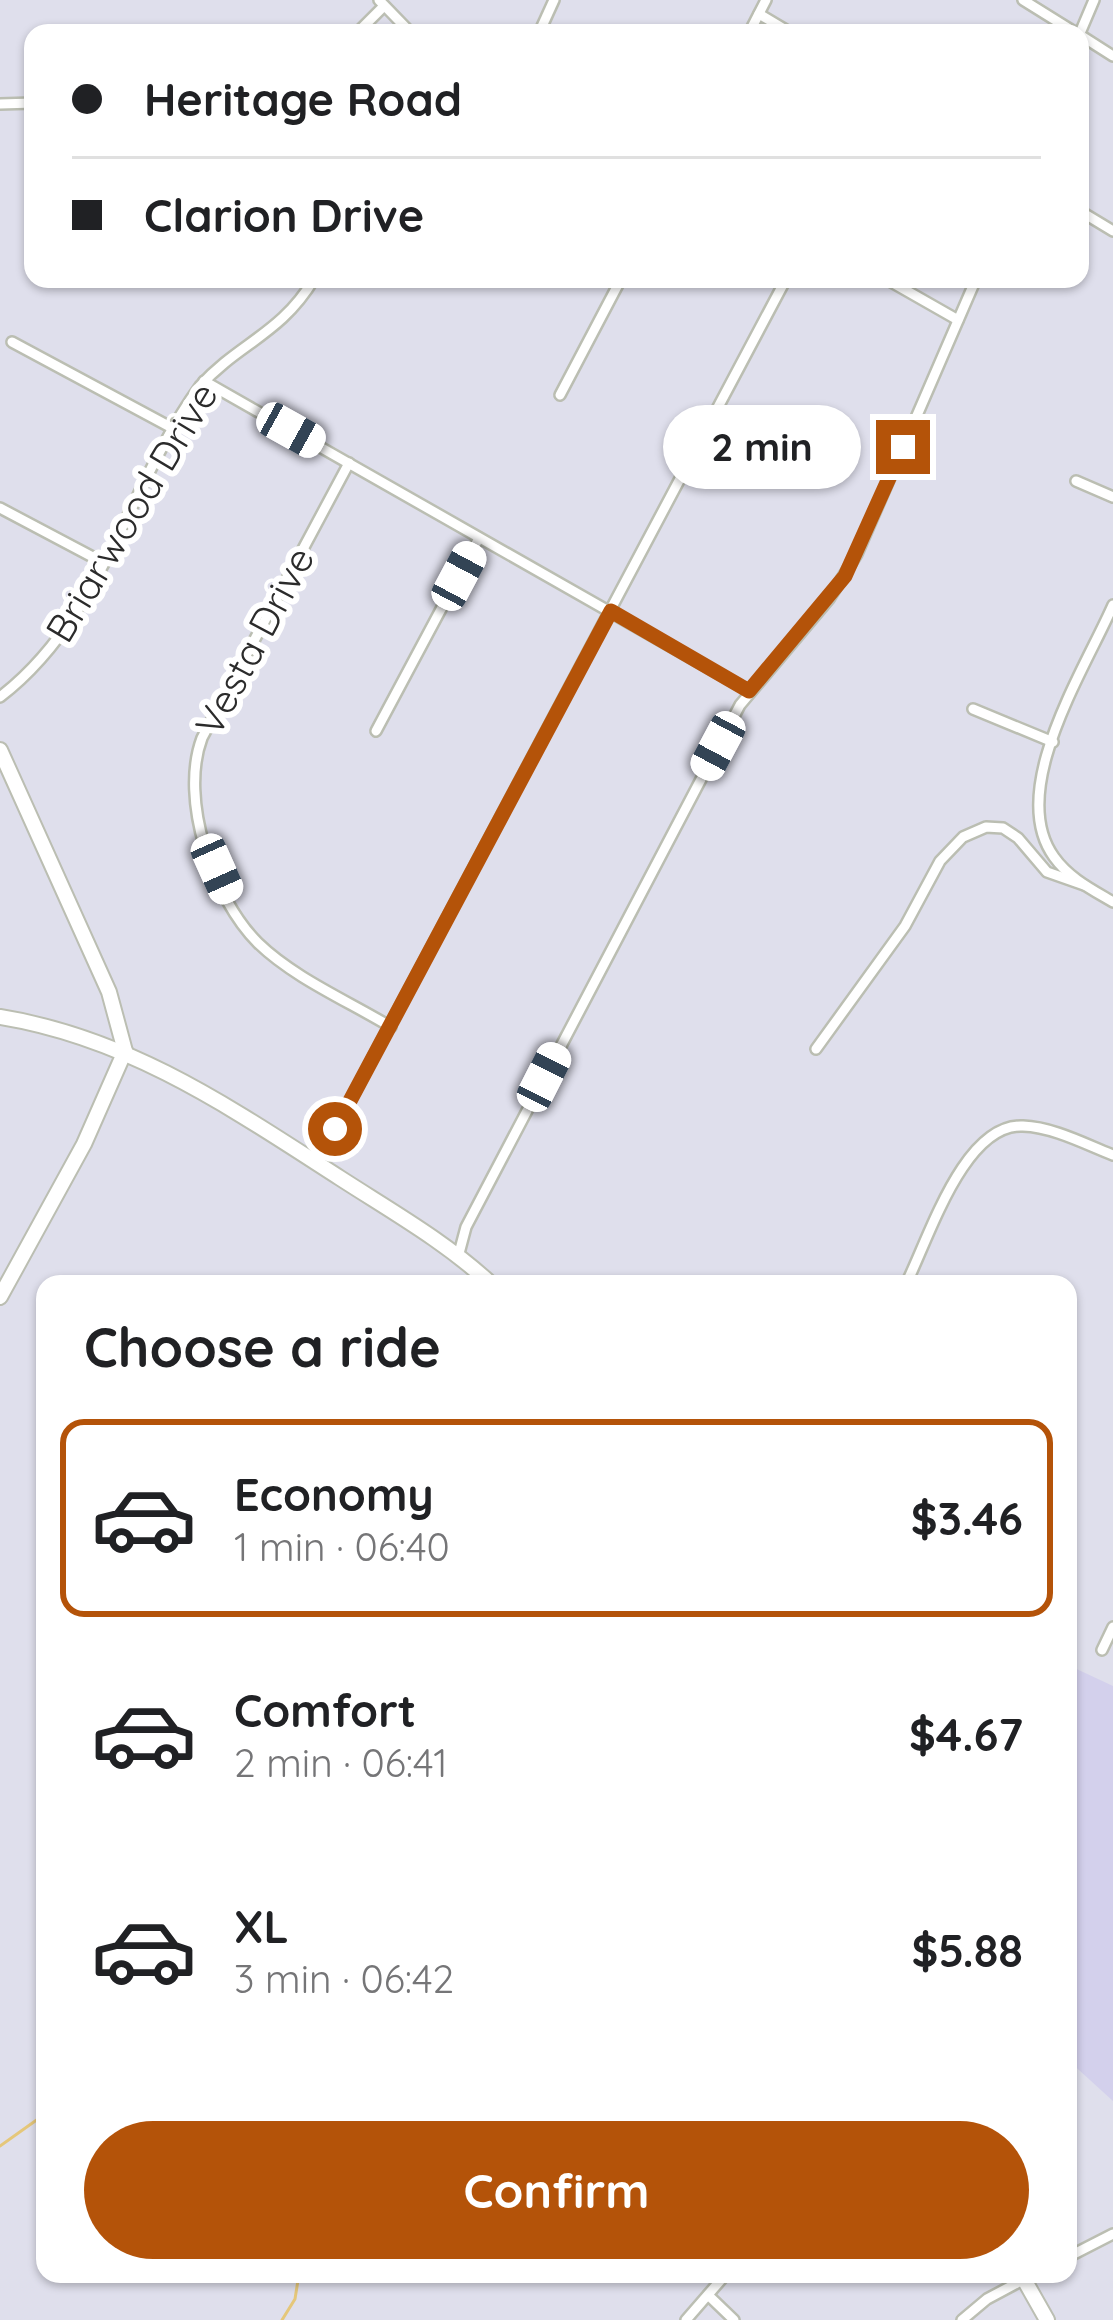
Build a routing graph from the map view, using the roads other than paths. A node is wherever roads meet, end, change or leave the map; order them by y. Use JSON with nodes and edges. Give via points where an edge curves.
{"nodes":[{"id":1,"x":766,"y":0,"type":"edge"},
{"id":2,"x":1023,"y":0,"type":"edge"},
{"id":3,"x":759,"y":14,"type":"junction"},
{"id":4,"x":754,"y":24,"type":"edge"},
{"id":5,"x":775,"y":24,"type":"edge"},
{"id":6,"x":1063,"y":24,"type":"edge"},
{"id":7,"x":307,"y":288,"type":"edge"},
{"id":8,"x":616,"y":288,"type":"edge"},
{"id":9,"x":780,"y":288,"type":"edge"},
{"id":10,"x":902,"y":288,"type":"edge"},
{"id":11,"x":972,"y":288,"type":"edge"},
{"id":12,"x":958,"y":320,"type":"junction"},
{"id":13,"x":12,"y":342,"type":"dead end"},
{"id":14,"x":204,"y":381,"type":"junction"},
{"id":15,"x":560,"y":395,"type":"dead end"},
{"id":16,"x":174,"y":429,"type":"junction"},
{"id":17,"x":349,"y":463,"type":"junction"},
{"id":18,"x":1076,"y":481,"type":"dead end"},
{"id":19,"x":1113,"y":497,"type":"edge"},
{"id":20,"x":0,"y":508,"type":"edge"},
{"id":21,"x":479,"y":538,"type":"junction"},
{"id":22,"x":104,"y":563,"type":"junction"},
{"id":23,"x":1113,"y":605,"type":"edge"},
{"id":24,"x":611,"y":611,"type":"junction"},
{"id":25,"x":749,"y":691,"type":"junction"},
{"id":26,"x":0,"y":697,"type":"edge"},
{"id":27,"x":973,"y":709,"type":"dead end"},
{"id":28,"x":376,"y":730,"type":"dead end"},
{"id":29,"x":1053,"y":742,"type":"junction"},
{"id":30,"x":0,"y":750,"type":"edge"},
{"id":31,"x":1084,"y":885,"type":"junction"},
{"id":32,"x":1113,"y":902,"type":"edge"},
{"id":33,"x":0,"y":1017,"type":"edge"},
{"id":34,"x":391,"y":1027,"type":"junction"},
{"id":35,"x":816,"y":1049,"type":"dead end"},
{"id":36,"x":125,"y":1051,"type":"junction"},
{"id":37,"x":1113,"y":1155,"type":"edge"},
{"id":38,"x":317,"y":1163,"type":"junction"},
{"id":39,"x":458,"y":1257,"type":"junction"},
{"id":40,"x":480,"y":1275,"type":"edge"},
{"id":41,"x":910,"y":1275,"type":"edge"},
{"id":42,"x":0,"y":1297,"type":"edge"},
{"id":43,"x":1113,"y":1627,"type":"edge"},
{"id":44,"x":1102,"y":1650,"type":"dead end"},
{"id":45,"x":1113,"y":2234,"type":"edge"},
{"id":46,"x":1077,"y":2252,"type":"edge"},
{"id":47,"x":718,"y":2283,"type":"edge"},
{"id":48,"x":1015,"y":2283,"type":"edge"},
{"id":49,"x":1030,"y":2283,"type":"edge"},
{"id":50,"x":708,"y":2295,"type":"junction"},
{"id":51,"x":686,"y":2320,"type":"edge"},
{"id":52,"x":734,"y":2320,"type":"edge"},
{"id":53,"x":962,"y":2320,"type":"edge"},
{"id":54,"x":1047,"y":2320,"type":"edge"}],
"edges":[{"from":1,"to":3,"type":"street"},
{"from":2,"to":6,"type":"street"},
{"from":3,"to":4,"type":"street"},
{"from":3,"to":5,"type":"street"},
{"from":7,"to":14,"type":"street","name":"Briarwood Drive","via":[[280,324]]},
{"from":8,"to":15,"type":"street"},
{"from":9,"to":24,"type":"street"},
{"from":10,"to":12,"type":"street"},
{"from":11,"to":12,"type":"street"},
{"from":12,"to":25,"type":"street","via":[[845,576]]},
{"from":13,"to":16,"type":"street"},
{"from":14,"to":16,"type":"street","name":"Briarwood Drive"},
{"from":14,"to":17,"type":"street"},
{"from":16,"to":22,"type":"street","name":"Briarwood Drive"},
{"from":17,"to":21,"type":"street"},
{"from":17,"to":34,"type":"street","name":"Vesta Drive","via":[[202,738],[192,800],[234,910],[257,941]]},
{"from":18,"to":19,"type":"street"},
{"from":20,"to":22,"type":"street"},
{"from":21,"to":24,"type":"street"},
{"from":21,"to":28,"type":"street"},
{"from":22,"to":26,"type":"street","name":"Briarwood Drive","via":[[64,633]]},
{"from":23,"to":29,"type":"street"},
{"from":24,"to":25,"type":"street"},
{"from":24,"to":34,"type":"street"},
{"from":25,"to":39,"type":"street","via":[[466,1227]]},
{"from":27,"to":29,"type":"street"},
{"from":29,"to":31,"type":"street","via":[[1037,790],[1038,820],[1054,859]]},
{"from":30,"to":36,"type":"main road","via":[[109,992]]},
{"from":31,"to":32,"type":"street"},
{"from":31,"to":35,"type":"street","via":[[1047,872],[1003,828],[963,837]]},
{"from":33,"to":36,"type":"main road"},
{"from":34,"to":38,"type":"street"},
{"from":36,"to":38,"type":"main road"},
{"from":36,"to":42,"type":"main road"},
{"from":37,"to":41,"type":"street","via":[[1030,1126],[989,1135],[968,1158]]},
{"from":38,"to":39,"type":"main road"},
{"from":39,"to":40,"type":"main road"},
{"from":43,"to":44,"type":"street"},
{"from":45,"to":46,"type":"street"},
{"from":47,"to":50,"type":"street"},
{"from":48,"to":53,"type":"street"},
{"from":49,"to":54,"type":"main road"},
{"from":50,"to":51,"type":"street"},
{"from":50,"to":52,"type":"street"}]}
